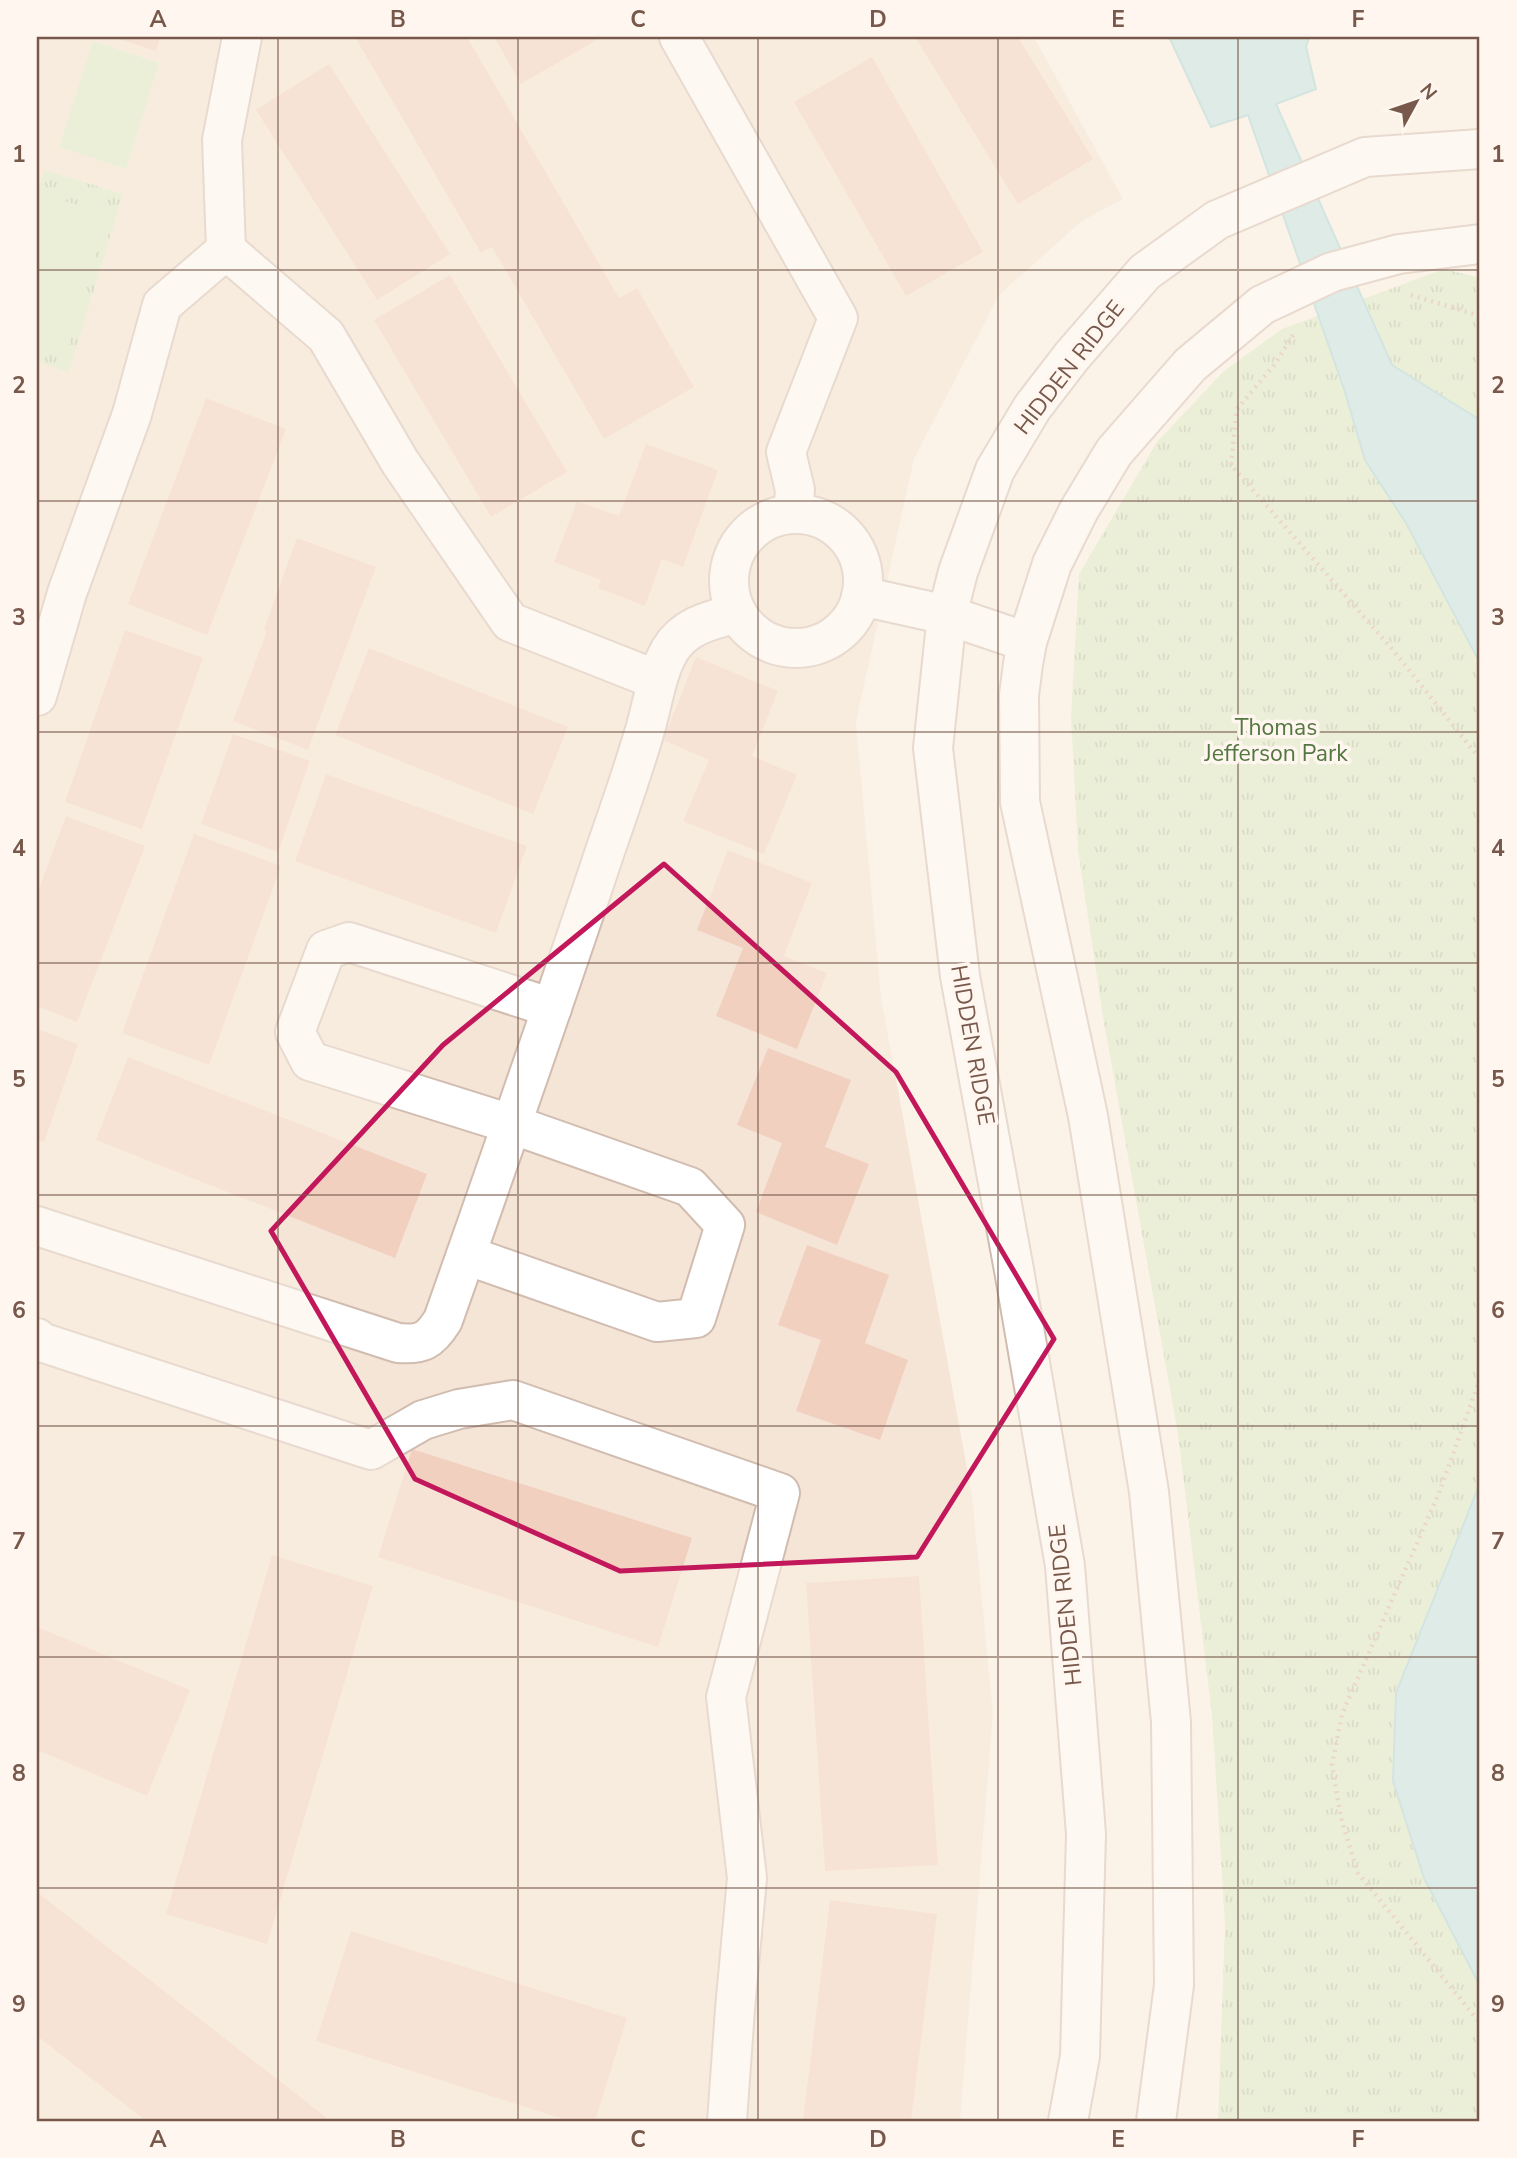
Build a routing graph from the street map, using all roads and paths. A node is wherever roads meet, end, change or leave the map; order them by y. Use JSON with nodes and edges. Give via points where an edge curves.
{"nodes":[{"id":1,"x":242,"y":37,"type":"edge"},
{"id":2,"x":679,"y":37,"type":"edge"},
{"id":3,"x":1480,"y":149,"type":"edge"},
{"id":4,"x":1480,"y":244,"type":"edge"},
{"id":5,"x":226,"y":250,"type":"junction"},
{"id":6,"x":1401,"y":291,"type":"dead end"},
{"id":7,"x":1480,"y":316,"type":"edge"},
{"id":8,"x":1294,"y":333,"type":"dead end"},
{"id":9,"x":793,"y":514,"type":"junction"},
{"id":10,"x":861,"y":596,"type":"junction"},
{"id":11,"x":737,"y":613,"type":"junction"},
{"id":12,"x":947,"y":615,"type":"junction"},
{"id":13,"x":1027,"y":642,"type":"junction"},
{"id":14,"x":657,"y":680,"type":"junction"},
{"id":15,"x":37,"y":696,"type":"edge"},
{"id":16,"x":1480,"y":760,"type":"edge"},
{"id":17,"x":552,"y":1008,"type":"junction"},
{"id":18,"x":511,"y":1124,"type":"junction"},
{"id":19,"x":37,"y":1226,"type":"edge"},
{"id":20,"x":466,"y":1255,"type":"junction"},
{"id":21,"x":37,"y":1338,"type":"edge"},
{"id":22,"x":1480,"y":1379,"type":"edge"},
{"id":23,"x":1480,"y":2023,"type":"edge"},
{"id":24,"x":727,"y":2121,"type":"edge"},
{"id":25,"x":1068,"y":2121,"type":"edge"},
{"id":26,"x":1156,"y":2121,"type":"edge"}],
"edges":[{"from":1,"to":5,"type":"street","via":[[222,140]]},
{"from":2,"to":9,"type":"street","via":[[838,318],[786,452],[795,490]]},
{"from":3,"to":12,"type":"street","name":"HIDDEN RIDGE","via":[[1365,157],[1217,220],[1145,272],[1032,408],[995,470]]},
{"from":4,"to":13,"type":"street","via":[[1399,254],[1332,272],[1262,305],[1190,365],[1114,452],[1079,510],[1052,564]]},
{"from":5,"to":14,"type":"street","via":[[327,336],[400,461],[510,622]]},
{"from":5,"to":15,"type":"street","via":[[162,305],[132,414],[67,593]]},
{"from":6,"to":7,"type":"path"},
{"from":8,"to":16,"type":"path","via":[[1237,409],[1231,465],[1393,650]]},
{"from":9,"to":10,"type":"street","via":[[827,521],[843,533],[863,568]]},
{"from":9,"to":11,"type":"street","via":[[769,519],[739,545],[729,580]]},
{"from":10,"to":11,"type":"street","via":[[847,625],[813,646],[776,645],[747,627]]},
{"from":10,"to":12,"type":"street"},
{"from":11,"to":14,"type":"street","via":[[685,631]]},
{"from":12,"to":13,"type":"street"},
{"from":12,"to":25,"type":"street","name":"HIDDEN RIDGE","via":[[933,747],[960,976],[1065,1566],[1086,1834],[1080,2056]]},
{"from":13,"to":26,"type":"street","via":[[1019,695],[1020,802],[1088,1115],[1149,1492],[1171,1722],[1174,1984]]},
{"from":14,"to":17,"type":"street","via":[[639,750]]},
{"from":17,"to":18,"type":"street"},
{"from":17,"to":18,"type":"street","via":[[349,942],[326,950],[295,1032],[310,1061]]},
{"from":18,"to":20,"type":"street"},
{"from":18,"to":20,"type":"street","via":[[690,1187],[725,1225],[696,1318],[657,1322]]},
{"from":19,"to":20,"type":"street","via":[[398,1343],[416,1344],[433,1335],[443,1320]]},
{"from":21,"to":24,"type":"street","via":[[371,1450],[423,1420],[513,1400],[780,1493],[726,1698],[747,1878]]},
{"from":22,"to":23,"type":"path","via":[[1440,1493],[1342,1713],[1332,1765],[1341,1818],[1358,1873]]}]}
